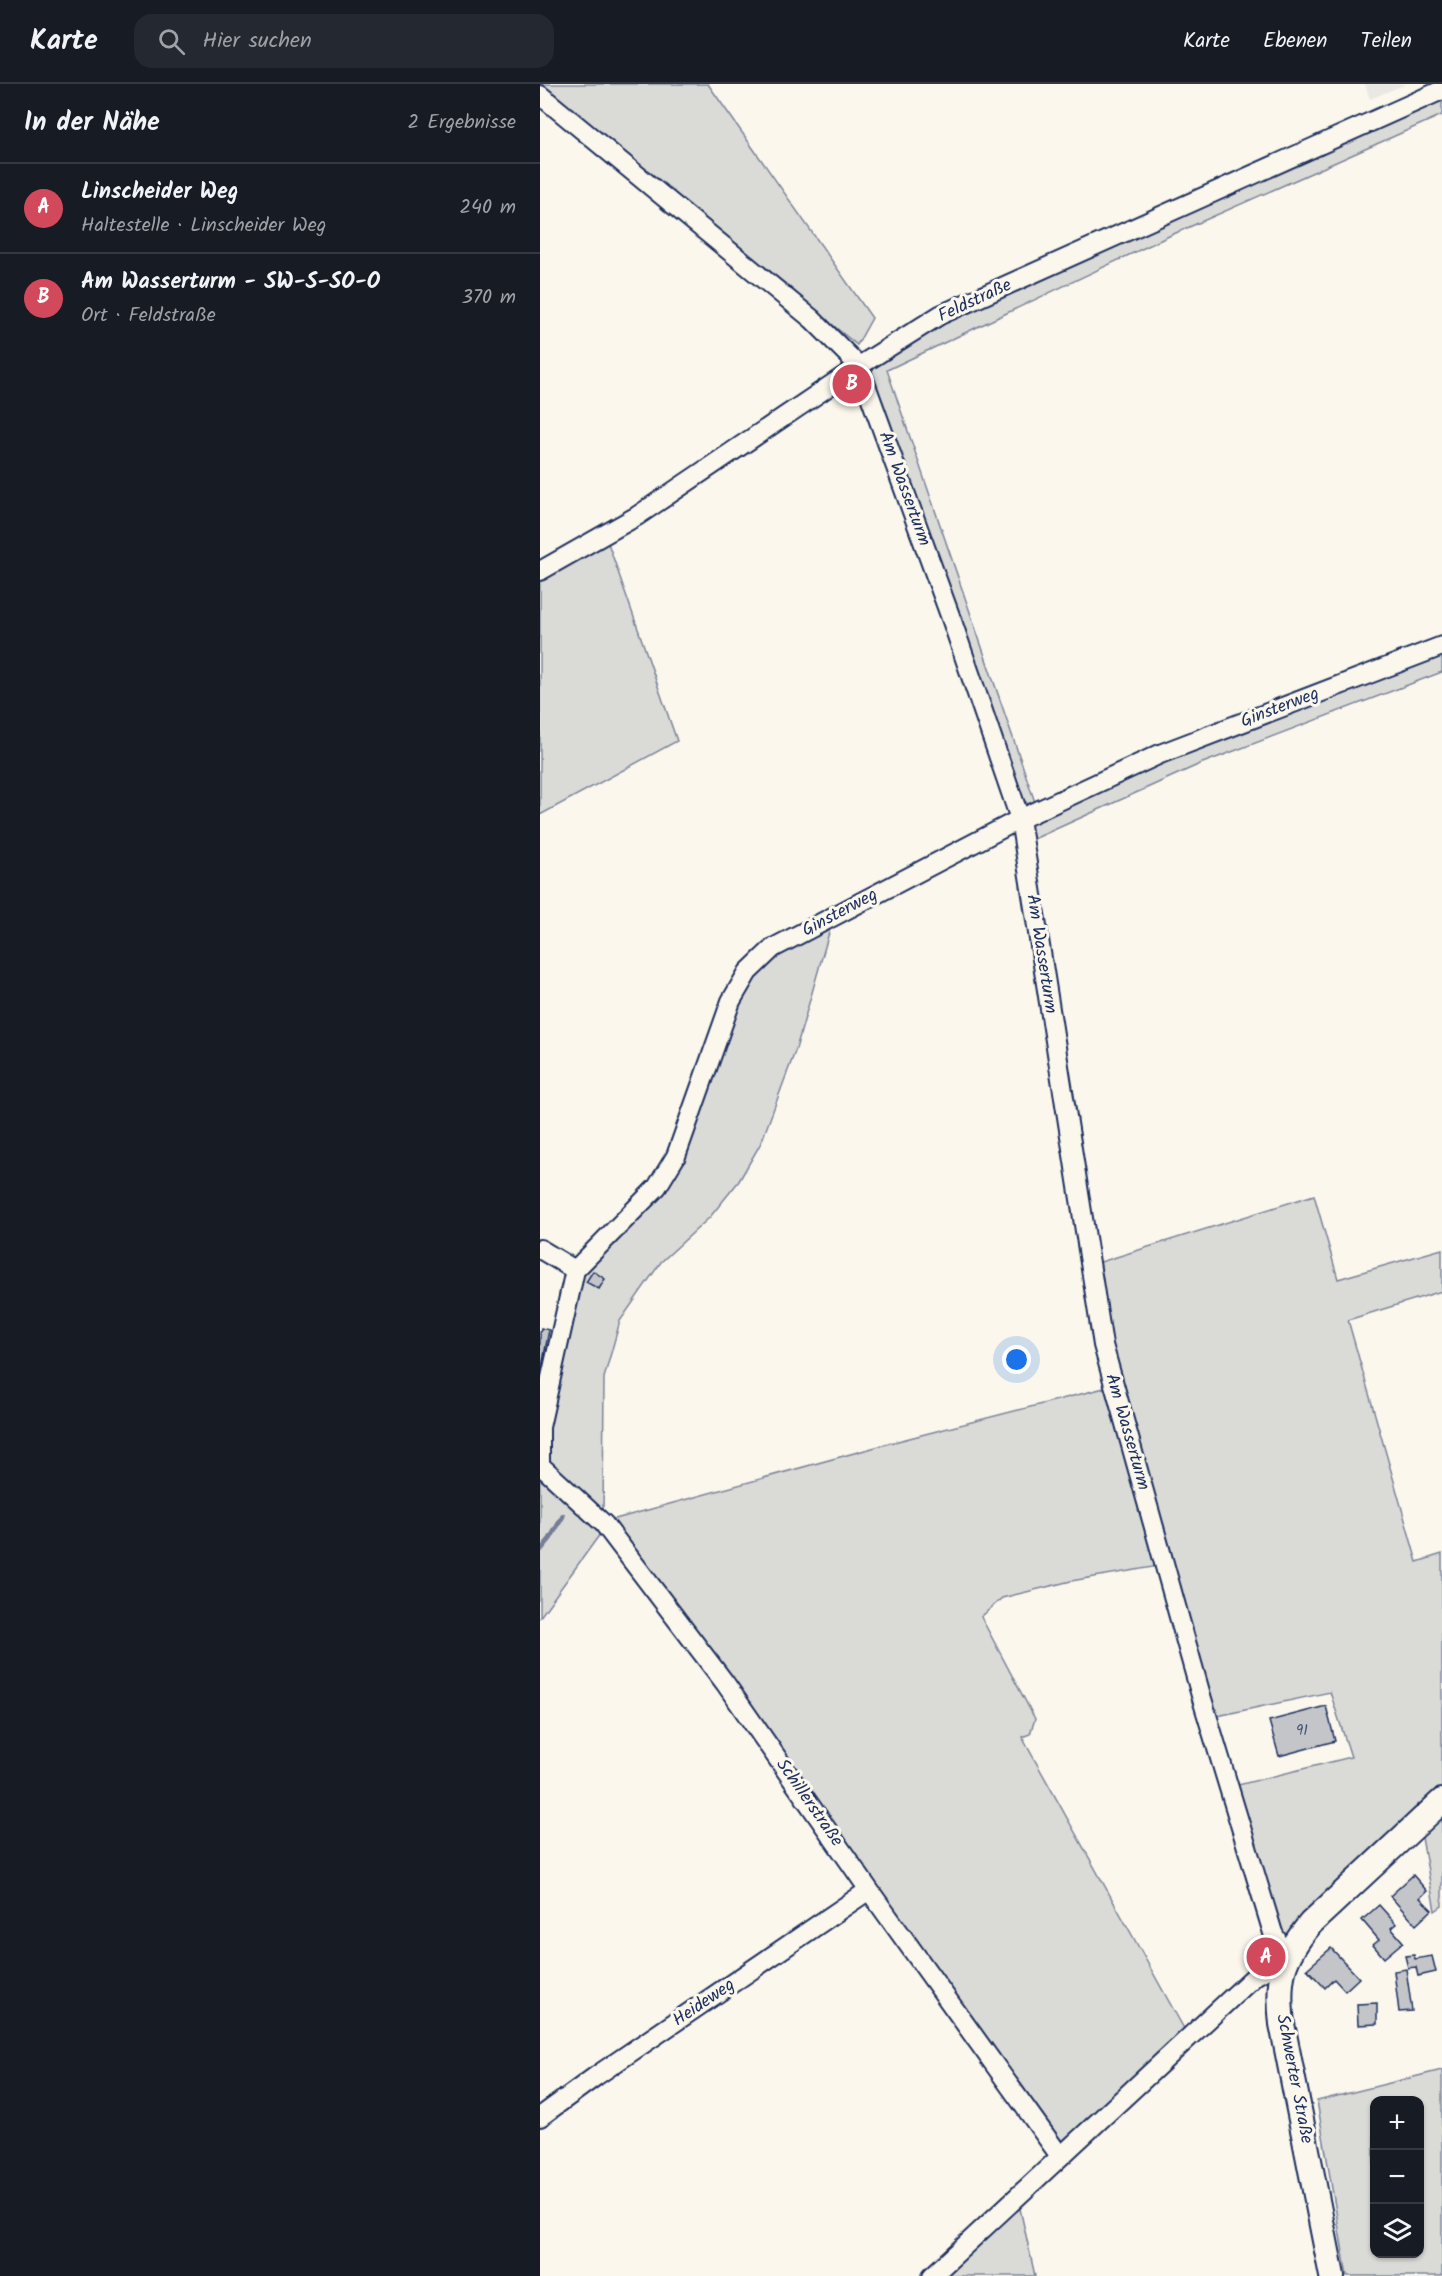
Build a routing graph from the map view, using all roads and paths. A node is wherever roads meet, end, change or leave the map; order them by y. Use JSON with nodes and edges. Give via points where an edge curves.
{"nodes":[{"id":1,"x":1442,"y":90,"type":"edge"},
{"id":2,"x":540,"y":95,"type":"edge"},
{"id":3,"x":859,"y":366,"type":"junction"},
{"id":4,"x":540,"y":572,"type":"edge"},
{"id":5,"x":1442,"y":646,"type":"edge"},
{"id":6,"x":1020,"y":819,"type":"junction"},
{"id":7,"x":540,"y":1249,"type":"edge"},
{"id":8,"x":575,"y":1270,"type":"junction"},
{"id":9,"x":540,"y":1465,"type":"edge"},
{"id":10,"x":1442,"y":1801,"type":"edge"},
{"id":11,"x":869,"y":1890,"type":"junction"},
{"id":12,"x":1287,"y":1958,"type":"junction"},
{"id":13,"x":540,"y":2117,"type":"edge"},
{"id":14,"x":1060,"y":2156,"type":"junction"},
{"id":15,"x":932,"y":2276,"type":"edge"},
{"id":16,"x":1332,"y":2276,"type":"edge"}],
"edges":[{"from":1,"to":3,"type":"street","name":"Feldstraße","via":[[940,315]]},
{"from":2,"to":3,"type":"street","name":"Am Wasserturm","via":[[812,319]]},
{"from":3,"to":4,"type":"street","name":"Feldstraße","via":[[637,516]]},
{"from":3,"to":6,"type":"street","name":"Am Wasserturm"},
{"from":5,"to":6,"type":"street","name":"Ginsterweg","via":[[1160,754]]},
{"from":6,"to":8,"type":"street","name":"Ginsterweg","via":[[772,948],[748,972],[731,1001],[676,1156],[657,1187]]},
{"from":6,"to":12,"type":"street","name":"Am Wasserturm","via":[[1103,1345],[1205,1710],[1273,1933]]},
{"from":7,"to":8,"type":"street"},
{"from":8,"to":9,"type":"street","via":[[540,1426]]},
{"from":9,"to":11,"type":"street","name":"Schillerstraße","via":[[604,1524],[725,1683]]},
{"from":10,"to":12,"type":"main road","name":"Schwerter Straße","via":[[1311,1923],[1295,1941]]},
{"from":11,"to":13,"type":"street","name":"Heideweg"},
{"from":11,"to":14,"type":"street","name":"Schillerstraße"},
{"from":12,"to":14,"type":"street","via":[[1256,1975]]},
{"from":12,"to":16,"type":"main road","name":"Schwerter Straße","via":[[1280,1982],[1282,2024]]},
{"from":14,"to":15,"type":"street"}]}
